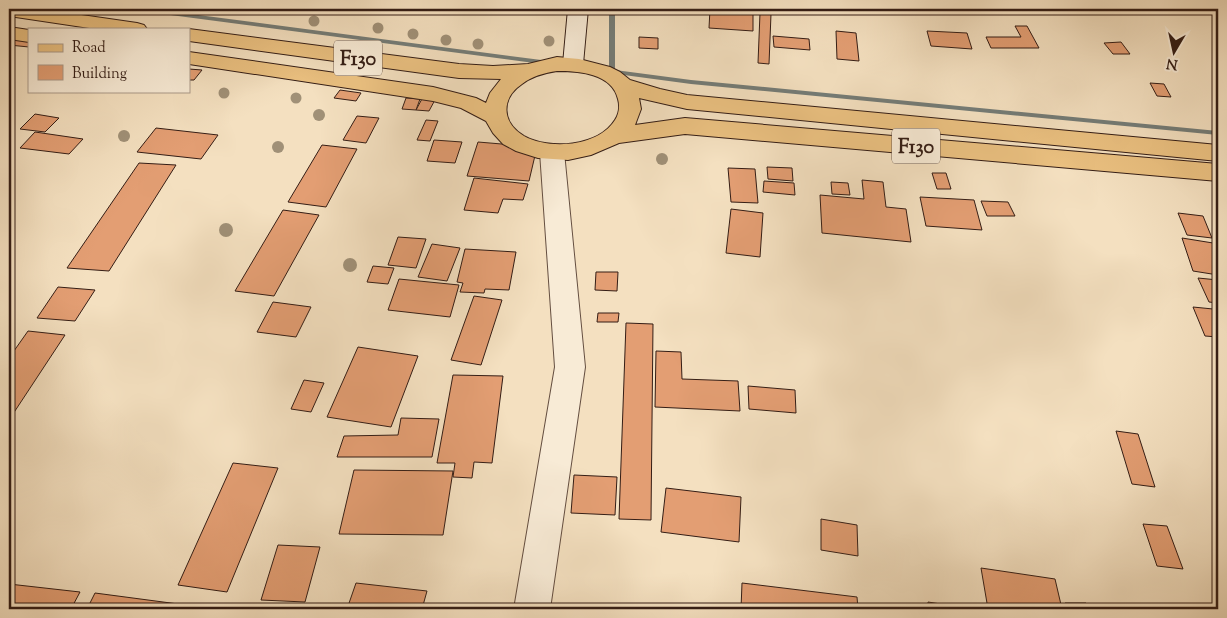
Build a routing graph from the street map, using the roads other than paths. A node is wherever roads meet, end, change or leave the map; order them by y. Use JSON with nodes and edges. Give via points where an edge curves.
{"nodes":[{"id":1,"x":578,"y":9,"type":"edge"},
{"id":2,"x":9,"y":10,"type":"edge"},
{"id":3,"x":130,"y":28,"type":"edge"},
{"id":4,"x":9,"y":33,"type":"edge"},
{"id":5,"x":28,"y":36,"type":"edge"},
{"id":6,"x":190,"y":36,"type":"edge"},
{"id":7,"x":190,"y":58,"type":"edge"},
{"id":8,"x":573,"y":64,"type":"junction"},
{"id":9,"x":528,"y":71,"type":"junction"},
{"id":10,"x":622,"y":85,"type":"junction"},
{"id":11,"x":496,"y":116,"type":"junction"},
{"id":12,"x":614,"y":136,"type":"junction"},
{"id":13,"x":552,"y":152,"type":"junction"},
{"id":14,"x":1218,"y":153,"type":"edge"},
{"id":15,"x":1218,"y":172,"type":"edge"},
{"id":16,"x":532,"y":609,"type":"edge"}],
"edges":[{"from":1,"to":8,"type":"street"},
{"from":2,"to":3,"type":"main road"},
{"from":4,"to":5,"type":"main road"},
{"from":6,"to":9,"type":"main road","number":"F130","via":[[459,71]]},
{"from":7,"to":11,"type":"main road","number":"F130","via":[[433,94],[468,103]]},
{"from":8,"to":9,"type":"main road","number":"F130"},
{"from":8,"to":10,"type":"main road","number":"F130","via":[[602,70]]},
{"from":9,"to":11,"type":"main road","number":"F130","via":[[502,90]]},
{"from":10,"to":12,"type":"main road","number":"F130","via":[[628,95],[629,116]]},
{"from":10,"to":14,"type":"main road","number":"F130","via":[[687,102]]},
{"from":11,"to":13,"type":"main road","number":"F130","via":[[501,127],[515,140]]},
{"from":12,"to":13,"type":"main road","number":"F130","via":[[586,149]]},
{"from":12,"to":15,"type":"main road","number":"F130","via":[[685,126]]},
{"from":13,"to":16,"type":"street","via":[[570,367]]}]}
